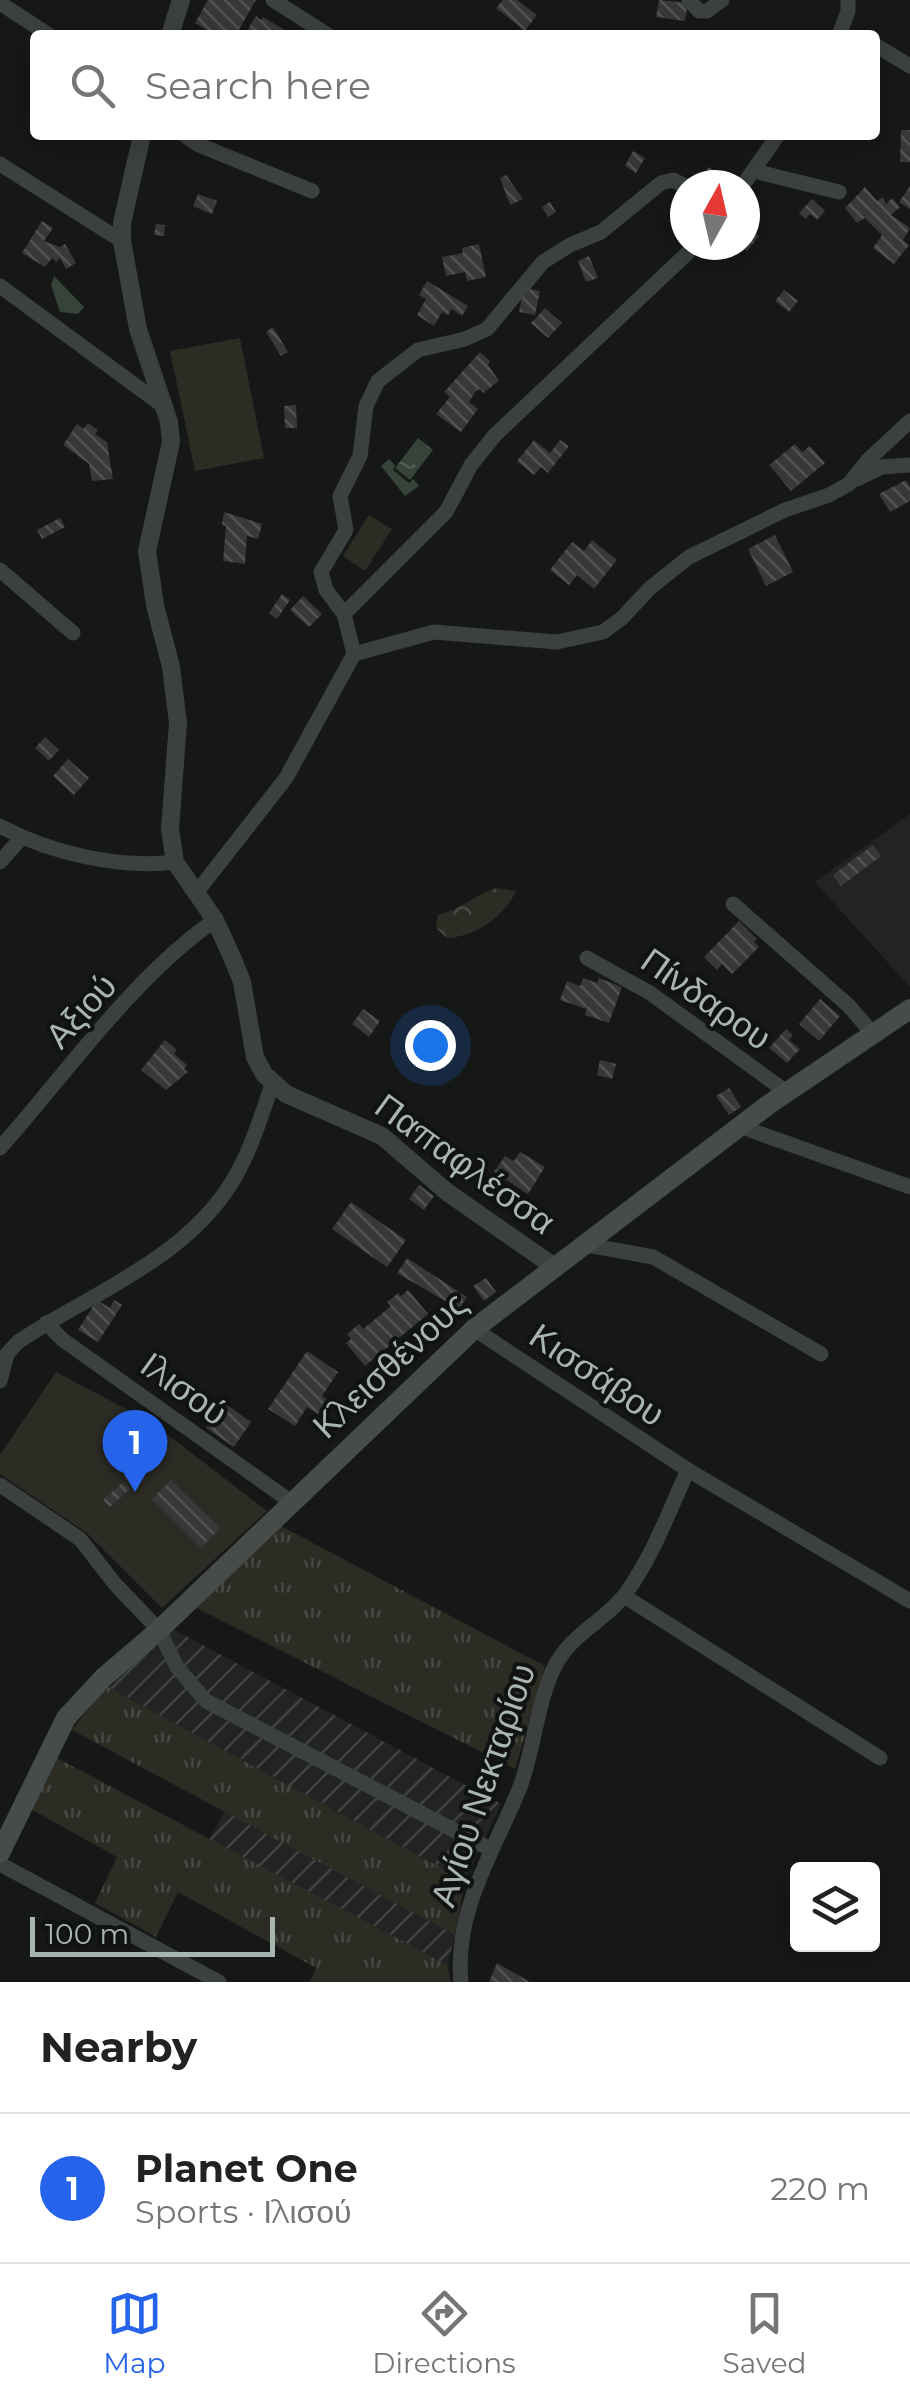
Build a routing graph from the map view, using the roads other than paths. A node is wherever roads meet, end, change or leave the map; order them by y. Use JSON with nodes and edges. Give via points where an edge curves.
{"nodes":[{"id":1,"x":181,"y":0,"type":"edge"},
{"id":2,"x":274,"y":0,"type":"edge"},
{"id":3,"x":688,"y":0,"type":"edge"},
{"id":4,"x":722,"y":0,"type":"edge"},
{"id":5,"x":848,"y":0,"type":"edge"},
{"id":6,"x":0,"y":3,"type":"edge"},
{"id":7,"x":42,"y":30,"type":"edge"},
{"id":8,"x":172,"y":30,"type":"edge"},
{"id":9,"x":320,"y":30,"type":"edge"},
{"id":10,"x":842,"y":30,"type":"edge"},
{"id":11,"x":880,"y":48,"type":"edge"},
{"id":12,"x":910,"y":66,"type":"edge"},
{"id":13,"x":141,"y":140,"type":"edge"},
{"id":14,"x":192,"y":140,"type":"edge"},
{"id":15,"x":775,"y":140,"type":"edge"},
{"id":16,"x":0,"y":164,"type":"edge"},
{"id":17,"x":755,"y":170,"type":"edge"},
{"id":18,"x":760,"y":172,"type":"edge"},
{"id":19,"x":670,"y":181,"type":"edge"},
{"id":20,"x":312,"y":192,"type":"dead end"},
{"id":21,"x":838,"y":192,"type":"dead end"},
{"id":22,"x":122,"y":241,"type":"junction"},
{"id":23,"x":680,"y":260,"type":"edge"},
{"id":24,"x":0,"y":286,"type":"edge"},
{"id":25,"x":166,"y":408,"type":"junction"},
{"id":26,"x":910,"y":420,"type":"edge"},
{"id":27,"x":910,"y":465,"type":"edge"},
{"id":28,"x":849,"y":484,"type":"junction"},
{"id":29,"x":0,"y":570,"type":"edge"},
{"id":30,"x":344,"y":614,"type":"junction"},
{"id":31,"x":73,"y":633,"type":"dead end"},
{"id":32,"x":354,"y":654,"type":"junction"},
{"id":33,"x":0,"y":826,"type":"edge"},
{"id":34,"x":22,"y":837,"type":"junction"},
{"id":35,"x":0,"y":862,"type":"edge"},
{"id":36,"x":175,"y":862,"type":"junction"},
{"id":37,"x":196,"y":893,"type":"junction"},
{"id":38,"x":732,"y":904,"type":"dead end"},
{"id":39,"x":214,"y":920,"type":"junction"},
{"id":40,"x":588,"y":958,"type":"dead end"},
{"id":41,"x":910,"y":1009,"type":"edge"},
{"id":42,"x":873,"y":1034,"type":"junction"},
{"id":43,"x":272,"y":1082,"type":"junction"},
{"id":44,"x":788,"y":1093,"type":"junction"},
{"id":45,"x":739,"y":1126,"type":"junction"},
{"id":46,"x":0,"y":1148,"type":"edge"},
{"id":47,"x":910,"y":1187,"type":"edge"},
{"id":48,"x":582,"y":1244,"type":"junction"},
{"id":49,"x":554,"y":1266,"type":"junction"},
{"id":50,"x":46,"y":1323,"type":"junction"},
{"id":51,"x":474,"y":1329,"type":"junction"},
{"id":52,"x":3,"y":1352,"type":"edge"},
{"id":53,"x":821,"y":1354,"type":"dead end"},
{"id":54,"x":0,"y":1382,"type":"edge"},
{"id":55,"x":688,"y":1470,"type":"junction"},
{"id":56,"x":0,"y":1485,"type":"edge"},
{"id":57,"x":290,"y":1502,"type":"junction"},
{"id":58,"x":624,"y":1596,"type":"junction"},
{"id":59,"x":910,"y":1600,"type":"edge"},
{"id":60,"x":159,"y":1630,"type":"junction"},
{"id":61,"x":880,"y":1758,"type":"dead end"},
{"id":62,"x":490,"y":1849,"type":"junction"},
{"id":63,"x":0,"y":1853,"type":"edge"},
{"id":64,"x":0,"y":1864,"type":"edge"},
{"id":65,"x":219,"y":1982,"type":"edge"},
{"id":66,"x":461,"y":1982,"type":"edge"}],
"edges":[{"from":1,"to":8,"type":"street"},
{"from":2,"to":9,"type":"street"},
{"from":3,"to":4,"type":"street","via":[[699,12]]},
{"from":5,"to":10,"type":"street"},
{"from":6,"to":7,"type":"street"},
{"from":11,"to":12,"type":"street"},
{"from":13,"to":22,"type":"street"},
{"from":14,"to":20,"type":"street"},
{"from":15,"to":17,"type":"street"},
{"from":16,"to":22,"type":"street"},
{"from":18,"to":21,"type":"street"},
{"from":19,"to":30,"type":"street","via":[[601,232],[543,262],[486,329],[418,350],[378,381],[366,406],[358,462],[340,496],[346,530],[321,572]]},
{"from":22,"to":25,"type":"street","via":[[138,329]]},
{"from":23,"to":30,"type":"street","via":[[495,435],[446,512]]},
{"from":24,"to":25,"type":"street"},
{"from":25,"to":36,"type":"street","via":[[170,442],[147,551],[176,710],[170,829]]},
{"from":26,"to":28,"type":"street"},
{"from":27,"to":28,"type":"street","via":[[882,467]]},
{"from":28,"to":32,"type":"street","via":[[690,557],[622,618],[586,638],[557,642],[434,632]]},
{"from":29,"to":31,"type":"street"},
{"from":30,"to":32,"type":"street"},
{"from":32,"to":37,"type":"street","via":[[286,778]]},
{"from":33,"to":34,"type":"street"},
{"from":34,"to":35,"type":"street"},
{"from":34,"to":36,"type":"street","via":[[100,859],[146,866]]},
{"from":36,"to":37,"type":"street"},
{"from":37,"to":39,"type":"street"},
{"from":38,"to":42,"type":"street"},
{"from":39,"to":43,"type":"street","via":[[242,982],[255,1057]]},
{"from":39,"to":46,"type":"street","name":"Αξιού","via":[[120,1010]]},
{"from":40,"to":44,"type":"street","name":"Πίνδαρου"},
{"from":41,"to":42,"type":"main road","name":"Κλεισθένους"},
{"from":42,"to":44,"type":"main road","name":"Κλεισθένους"},
{"from":43,"to":49,"type":"street","name":"Παπαφλέσσα","via":[[382,1136]]},
{"from":43,"to":50,"type":"street","via":[[242,1164],[209,1213],[166,1251]]},
{"from":44,"to":45,"type":"main road","name":"Κλεισθένους"},
{"from":45,"to":47,"type":"street"},
{"from":45,"to":48,"type":"main road","name":"Κλεισθένους"},
{"from":48,"to":49,"type":"main road","name":"Κλεισθένους"},
{"from":48,"to":53,"type":"street","via":[[653,1257]]},
{"from":49,"to":51,"type":"main road","name":"Κλεισθένους"},
{"from":50,"to":52,"type":"street"},
{"from":50,"to":57,"type":"street","name":"Ιλισού"},
{"from":51,"to":55,"type":"street","name":"Κισσάβου"},
{"from":51,"to":57,"type":"main road","name":"Κλεισθένους"},
{"from":52,"to":54,"type":"street"},
{"from":55,"to":58,"type":"street","name":"Αγίου Νεκταρίου"},
{"from":55,"to":59,"type":"street","name":"Κισσάβου"},
{"from":56,"to":60,"type":"street","via":[[80,1540]]},
{"from":57,"to":60,"type":"main road","name":"Κλεισθένους"},
{"from":58,"to":61,"type":"street"},
{"from":58,"to":62,"type":"street","name":"Αγίου Νεκταρίου","via":[[558,1659],[520,1788]]},
{"from":60,"to":62,"type":"street","via":[[177,1667],[206,1701]]},
{"from":60,"to":63,"type":"main road","name":"Κλεισθένους","via":[[66,1718]]},
{"from":62,"to":66,"type":"street","name":"Αγίου Νεκταρίου","via":[[472,1890]]},
{"from":64,"to":65,"type":"street"}]}
